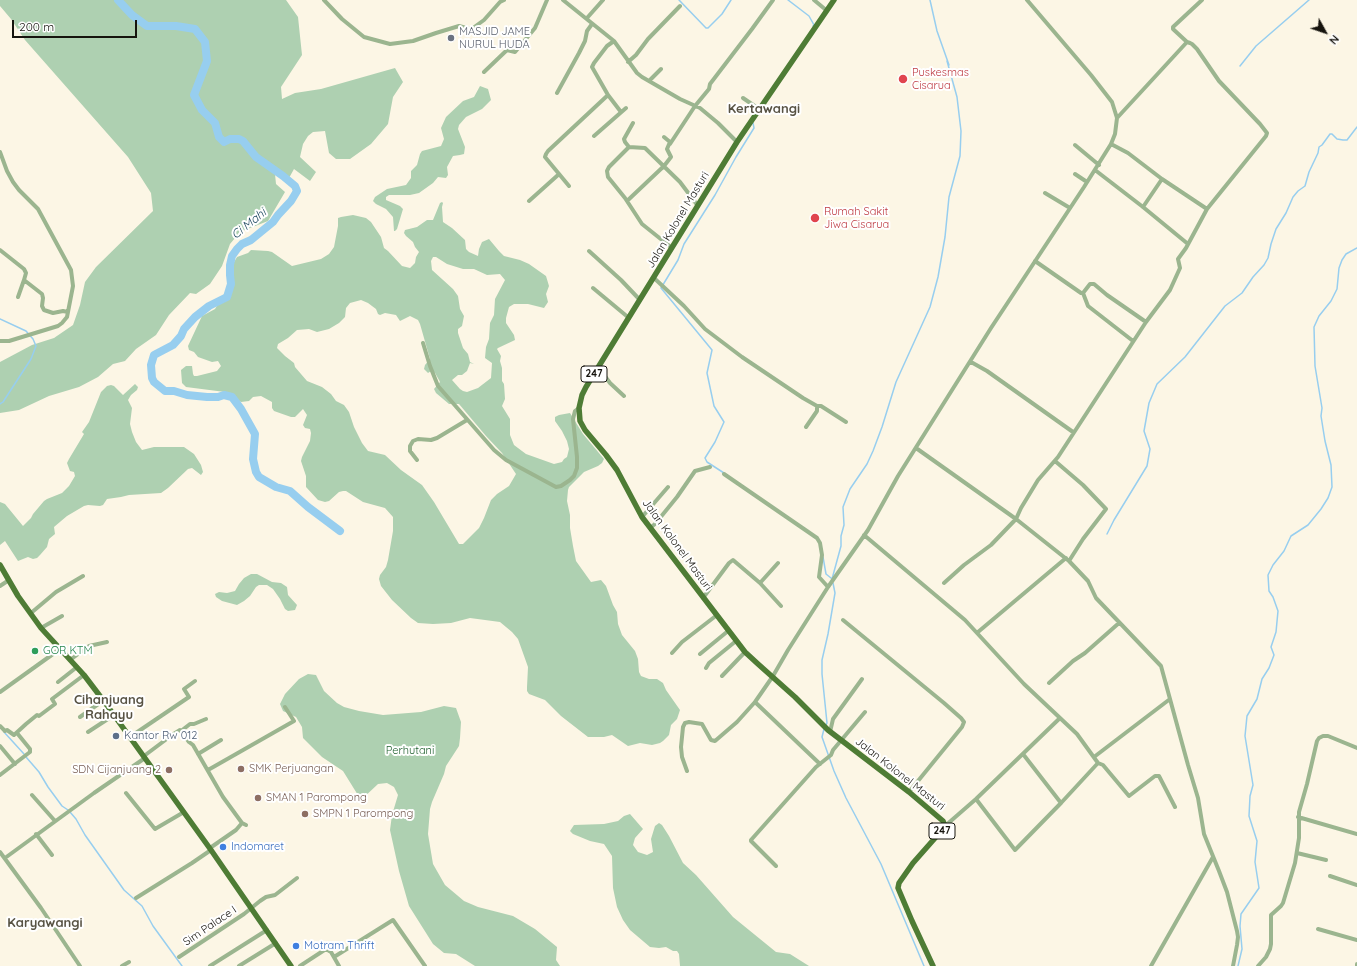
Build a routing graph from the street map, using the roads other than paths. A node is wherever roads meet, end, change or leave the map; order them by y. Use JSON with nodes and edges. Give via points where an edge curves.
{"nodes":[{"id":1,"x":324,"y":0,"type":"edge"},
{"id":2,"x":504,"y":0,"type":"edge"},
{"id":3,"x":547,"y":0,"type":"edge"},
{"id":4,"x":563,"y":0,"type":"edge"},
{"id":5,"x":603,"y":0,"type":"edge"},
{"id":6,"x":773,"y":0,"type":"edge"},
{"id":7,"x":814,"y":0,"type":"edge"},
{"id":8,"x":834,"y":0,"type":"edge"},
{"id":9,"x":1027,"y":0,"type":"edge"},
{"id":10,"x":1202,"y":0,"type":"edge"},
{"id":11,"x":680,"y":6,"type":"dead end"},
{"id":12,"x":826,"y":10,"type":"junction"},
{"id":13,"x":587,"y":18,"type":"junction"},
{"id":14,"x":592,"y":24,"type":"junction"},
{"id":15,"x":614,"y":40,"type":"junction"},
{"id":16,"x":1186,"y":42,"type":"junction"},
{"id":17,"x":628,"y":62,"type":"junction"},
{"id":18,"x":661,"y":69,"type":"dead end"},
{"id":19,"x":484,"y":72,"type":"dead end"},
{"id":20,"x":649,"y":82,"type":"junction"},
{"id":21,"x":557,"y":93,"type":"dead end"},
{"id":22,"x":608,"y":94,"type":"junction"},
{"id":23,"x":744,"y":98,"type":"dead end"},
{"id":24,"x":695,"y":106,"type":"junction"},
{"id":25,"x":626,"y":108,"type":"dead end"},
{"id":26,"x":759,"y":109,"type":"junction"},
{"id":27,"x":621,"y":112,"type":"junction"},
{"id":28,"x":1117,"y":118,"type":"junction"},
{"id":29,"x":633,"y":123,"type":"dead end"},
{"id":30,"x":594,"y":136,"type":"dead end"},
{"id":31,"x":664,"y":137,"type":"dead end"},
{"id":32,"x":738,"y":142,"type":"junction"},
{"id":33,"x":670,"y":144,"type":"junction"},
{"id":34,"x":1111,"y":144,"type":"junction"},
{"id":35,"x":1075,"y":145,"type":"dead end"},
{"id":36,"x":629,"y":147,"type":"junction"},
{"id":37,"x":0,"y":152,"type":"edge"},
{"id":38,"x":1099,"y":165,"type":"junction"},
{"id":39,"x":664,"y":166,"type":"junction"},
{"id":40,"x":1095,"y":170,"type":"junction"},
{"id":41,"x":1076,"y":174,"type":"dead end"},
{"id":42,"x":558,"y":175,"type":"junction"},
{"id":43,"x":1162,"y":179,"type":"junction"},
{"id":44,"x":1087,"y":182,"type":"junction"},
{"id":45,"x":569,"y":186,"type":"dead end"},
{"id":46,"x":1045,"y":193,"type":"dead end"},
{"id":47,"x":529,"y":201,"type":"dead end"},
{"id":48,"x":627,"y":201,"type":"junction"},
{"id":49,"x":698,"y":206,"type":"junction"},
{"id":50,"x":1143,"y":207,"type":"junction"},
{"id":51,"x":1070,"y":208,"type":"junction"},
{"id":52,"x":1207,"y":209,"type":"junction"},
{"id":53,"x":1188,"y":244,"type":"junction"},
{"id":54,"x":672,"y":248,"type":"junction"},
{"id":55,"x":0,"y":250,"type":"edge"},
{"id":56,"x":589,"y":251,"type":"dead end"},
{"id":57,"x":1035,"y":261,"type":"junction"},
{"id":58,"x":654,"y":278,"type":"junction"},
{"id":59,"x":24,"y":280,"type":"junction"},
{"id":60,"x":593,"y":288,"type":"dead end"},
{"id":61,"x":1083,"y":293,"type":"junction"},
{"id":62,"x":18,"y":297,"type":"dead end"},
{"id":63,"x":640,"y":300,"type":"junction"},
{"id":64,"x":68,"y":312,"type":"junction"},
{"id":65,"x":629,"y":318,"type":"junction"},
{"id":66,"x":1146,"y":322,"type":"junction"},
{"id":67,"x":0,"y":341,"type":"edge"},
{"id":68,"x":1133,"y":341,"type":"junction"},
{"id":69,"x":423,"y":343,"type":"dead end"},
{"id":70,"x":971,"y":362,"type":"junction"},
{"id":71,"x":598,"y":368,"type":"junction"},
{"id":72,"x":624,"y":396,"type":"dead end"},
{"id":73,"x":817,"y":406,"type":"junction"},
{"id":74,"x":579,"y":408,"type":"junction"},
{"id":75,"x":467,"y":420,"type":"junction"},
{"id":76,"x":846,"y":422,"type":"dead end"},
{"id":77,"x":806,"y":427,"type":"dead end"},
{"id":78,"x":1073,"y":432,"type":"junction"},
{"id":79,"x":916,"y":448,"type":"junction"},
{"id":80,"x":417,"y":460,"type":"dead end"},
{"id":81,"x":1055,"y":461,"type":"junction"},
{"id":82,"x":710,"y":467,"type":"dead end"},
{"id":83,"x":724,"y":474,"type":"dead end"},
{"id":84,"x":668,"y":487,"type":"dead end"},
{"id":85,"x":642,"y":517,"type":"junction"},
{"id":86,"x":1016,"y":519,"type":"junction"},
{"id":87,"x":650,"y":528,"type":"junction"},
{"id":88,"x":864,"y":535,"type":"junction"},
{"id":89,"x":1067,"y":560,"type":"junction"},
{"id":90,"x":778,"y":563,"type":"dead end"},
{"id":91,"x":0,"y":565,"type":"edge"},
{"id":92,"x":84,"y":576,"type":"dead end"},
{"id":93,"x":9,"y":580,"type":"junction"},
{"id":94,"x":760,"y":583,"type":"junction"},
{"id":95,"x":944,"y":583,"type":"dead end"},
{"id":96,"x":0,"y":586,"type":"edge"},
{"id":97,"x":828,"y":587,"type":"junction"},
{"id":98,"x":703,"y":598,"type":"junction"},
{"id":99,"x":781,"y":606,"type":"dead end"},
{"id":100,"x":31,"y":613,"type":"junction"},
{"id":101,"x":62,"y":616,"type":"dead end"},
{"id":102,"x":717,"y":616,"type":"junction"},
{"id":103,"x":843,"y":620,"type":"dead end"},
{"id":104,"x":1119,"y":623,"type":"junction"},
{"id":105,"x":41,"y":628,"type":"junction"},
{"id":106,"x":728,"y":631,"type":"junction"},
{"id":107,"x":978,"y":632,"type":"junction"},
{"id":108,"x":736,"y":641,"type":"junction"},
{"id":109,"x":107,"y":642,"type":"dead end"},
{"id":110,"x":60,"y":649,"type":"junction"},
{"id":111,"x":745,"y":652,"type":"junction"},
{"id":112,"x":672,"y":653,"type":"dead end"},
{"id":113,"x":700,"y":654,"type":"dead end"},
{"id":114,"x":70,"y":660,"type":"junction"},
{"id":115,"x":77,"y":667,"type":"junction"},
{"id":116,"x":706,"y":668,"type":"dead end"},
{"id":117,"x":84,"y":675,"type":"junction"},
{"id":118,"x":722,"y":676,"type":"dead end"},
{"id":119,"x":772,"y":676,"type":"junction"},
{"id":120,"x":862,"y":679,"type":"dead end"},
{"id":121,"x":195,"y":681,"type":"dead end"},
{"id":122,"x":58,"y":682,"type":"dead end"},
{"id":123,"x":1049,"y":683,"type":"dead end"},
{"id":124,"x":0,"y":692,"type":"edge"},
{"id":125,"x":104,"y":700,"type":"junction"},
{"id":126,"x":1170,"y":700,"type":"junction"},
{"id":127,"x":755,"y":702,"type":"junction"},
{"id":128,"x":286,"y":707,"type":"dead end"},
{"id":129,"x":865,"y":712,"type":"dead end"},
{"id":130,"x":114,"y":715,"type":"junction"},
{"id":131,"x":80,"y":717,"type":"dead end"},
{"id":132,"x":1060,"y":718,"type":"junction"},
{"id":133,"x":206,"y":719,"type":"dead end"},
{"id":134,"x":0,"y":726,"type":"edge"},
{"id":135,"x":827,"y":730,"type":"junction"},
{"id":136,"x":181,"y":731,"type":"junction"},
{"id":137,"x":17,"y":732,"type":"junction"},
{"id":138,"x":88,"y":732,"type":"dead end"},
{"id":139,"x":130,"y":737,"type":"junction"},
{"id":140,"x":221,"y":740,"type":"dead end"},
{"id":141,"x":841,"y":741,"type":"junction"},
{"id":142,"x":0,"y":746,"type":"edge"},
{"id":143,"x":1357,"y":748,"type":"edge"},
{"id":144,"x":198,"y":754,"type":"junction"},
{"id":145,"x":1023,"y":754,"type":"junction"},
{"id":146,"x":145,"y":757,"type":"junction"},
{"id":147,"x":1094,"y":757,"type":"junction"},
{"id":148,"x":1098,"y":763,"type":"junction"},
{"id":149,"x":15,"y":764,"type":"junction"},
{"id":150,"x":820,"y":764,"type":"junction"},
{"id":151,"x":208,"y":770,"type":"junction"},
{"id":152,"x":687,"y":771,"type":"dead end"},
{"id":153,"x":0,"y":775,"type":"edge"},
{"id":154,"x":909,"y":792,"type":"junction"},
{"id":155,"x":126,"y":793,"type":"dead end"},
{"id":156,"x":32,"y":795,"type":"dead end"},
{"id":157,"x":976,"y":799,"type":"junction"},
{"id":158,"x":1061,"y":803,"type":"junction"},
{"id":159,"x":1175,"y":807,"type":"dead end"},
{"id":160,"x":184,"y":812,"type":"junction"},
{"id":161,"x":1298,"y":817,"type":"junction"},
{"id":162,"x":55,"y":821,"type":"junction"},
{"id":163,"x":945,"y":826,"type":"junction"},
{"id":164,"x":36,"y":834,"type":"junction"},
{"id":165,"x":1357,"y":834,"type":"edge"},
{"id":166,"x":211,"y":849,"type":"junction"},
{"id":167,"x":0,"y":852,"type":"edge"},
{"id":168,"x":1297,"y":853,"type":"junction"},
{"id":169,"x":52,"y":855,"type":"dead end"},
{"id":170,"x":1213,"y":857,"type":"junction"},
{"id":171,"x":5,"y":858,"type":"junction"},
{"id":172,"x":1326,"y":860,"type":"dead end"},
{"id":173,"x":776,"y":866,"type":"dead end"},
{"id":174,"x":1330,"y":876,"type":"dead end"},
{"id":175,"x":297,"y":878,"type":"dead end"},
{"id":176,"x":1357,"y":885,"type":"edge"},
{"id":177,"x":136,"y":898,"type":"dead end"},
{"id":178,"x":251,"y":908,"type":"junction"},
{"id":179,"x":1318,"y":929,"type":"dead end"},
{"id":180,"x":267,"y":930,"type":"junction"},
{"id":181,"x":1357,"y":940,"type":"edge"},
{"id":182,"x":276,"y":943,"type":"junction"},
{"id":183,"x":179,"y":957,"type":"dead end"},
{"id":184,"x":334,"y":957,"type":"junction"},
{"id":185,"x":129,"y":962,"type":"dead end"},
{"id":186,"x":80,"y":966,"type":"edge"},
{"id":187,"x":122,"y":966,"type":"edge"},
{"id":188,"x":210,"y":966,"type":"edge"},
{"id":189,"x":238,"y":966,"type":"edge"},
{"id":190,"x":291,"y":966,"type":"edge"},
{"id":191,"x":300,"y":966,"type":"edge"},
{"id":192,"x":339,"y":966,"type":"edge"},
{"id":193,"x":425,"y":966,"type":"edge"},
{"id":194,"x":933,"y":966,"type":"edge"},
{"id":195,"x":1151,"y":966,"type":"edge"},
{"id":196,"x":1233,"y":966,"type":"edge"},
{"id":197,"x":1258,"y":966,"type":"edge"}],
"edges":[{"from":1,"to":2,"type":"street","via":[[364,37],[390,44],[413,41],[459,26],[470,30]]},
{"from":3,"to":19,"type":"street","via":[[535,28],[515,52],[508,50]]},
{"from":4,"to":13,"type":"street"},
{"from":5,"to":13,"type":"street"},
{"from":6,"to":24,"type":"street"},
{"from":7,"to":12,"type":"street"},
{"from":8,"to":12,"type":"main road","name":"Jalan Kolonel Masturi","number":"247"},
{"from":9,"to":28,"type":"street","via":[[1112,102]]},
{"from":10,"to":16,"type":"street","via":[[1173,27]]},
{"from":11,"to":17,"type":"street"},
{"from":12,"to":26,"type":"main road","name":"Jalan Kolonel Masturi","number":"247"},
{"from":13,"to":14,"type":"street"},
{"from":14,"to":15,"type":"street"},
{"from":14,"to":21,"type":"street"},
{"from":15,"to":17,"type":"street"},
{"from":15,"to":22,"type":"street","via":[[592,67]]},
{"from":16,"to":28,"type":"street"},
{"from":16,"to":52,"type":"street","via":[[1197,49],[1219,82],[1267,133]]},
{"from":17,"to":20,"type":"street"},
{"from":18,"to":20,"type":"street"},
{"from":20,"to":24,"type":"street"},
{"from":22,"to":27,"type":"street"},
{"from":22,"to":42,"type":"street","via":[[548,151],[546,158]]},
{"from":23,"to":26,"type":"street"},
{"from":24,"to":32,"type":"street"},
{"from":24,"to":33,"type":"street"},
{"from":25,"to":27,"type":"street"},
{"from":26,"to":32,"type":"main road","name":"Jalan Kolonel Masturi","number":"247"},
{"from":27,"to":30,"type":"street"},
{"from":28,"to":34,"type":"street"},
{"from":29,"to":36,"type":"street","via":[[624,139]]},
{"from":31,"to":33,"type":"street"},
{"from":32,"to":49,"type":"main road","name":"Jalan Kolonel Masturi","number":"247"},
{"from":33,"to":39,"type":"street","via":[[667,149],[671,156]]},
{"from":34,"to":38,"type":"street"},
{"from":34,"to":43,"type":"street","via":[[1128,153]]},
{"from":35,"to":38,"type":"street"},
{"from":36,"to":39,"type":"street","via":[[645,148]]},
{"from":36,"to":48,"type":"street","via":[[607,171],[608,177]]},
{"from":37,"to":64,"type":"street","via":[[13,182],[38,209],[71,270],[73,286]]},
{"from":38,"to":40,"type":"street"},
{"from":39,"to":48,"type":"street"},
{"from":39,"to":49,"type":"street"},
{"from":40,"to":44,"type":"street"},
{"from":40,"to":50,"type":"street"},
{"from":41,"to":44,"type":"street"},
{"from":42,"to":45,"type":"street"},
{"from":42,"to":47,"type":"street"},
{"from":43,"to":50,"type":"street"},
{"from":43,"to":52,"type":"street"},
{"from":44,"to":51,"type":"street"},
{"from":46,"to":51,"type":"street"},
{"from":48,"to":54,"type":"street","via":[[642,224]]},
{"from":49,"to":54,"type":"main road","name":"Jalan Kolonel Masturi","number":"247"},
{"from":50,"to":53,"type":"street"},
{"from":51,"to":57,"type":"street"},
{"from":52,"to":53,"type":"street"},
{"from":53,"to":66,"type":"street","via":[[1178,259],[1180,268],[1170,290]]},
{"from":54,"to":58,"type":"main road","name":"Jalan Kolonel Masturi","number":"247"},
{"from":55,"to":59,"type":"street","via":[[24,269]]},
{"from":56,"to":63,"type":"street"},
{"from":57,"to":61,"type":"street"},
{"from":57,"to":70,"type":"street"},
{"from":58,"to":63,"type":"main road","name":"Jalan Kolonel Masturi","number":"247"},
{"from":58,"to":73,"type":"street","via":[[705,329],[772,378]]},
{"from":59,"to":62,"type":"street"},
{"from":59,"to":64,"type":"street","via":[[42,294],[44,310],[53,313]]},
{"from":60,"to":65,"type":"street"},
{"from":61,"to":66,"type":"street","via":[[1090,284],[1094,284]]},
{"from":61,"to":68,"type":"street","via":[[1088,306]]},
{"from":63,"to":65,"type":"main road","name":"Jalan Kolonel Masturi","number":"247"},
{"from":64,"to":67,"type":"street","via":[[65,320],[58,326],[10,341]]},
{"from":65,"to":71,"type":"main road","name":"Jalan Kolonel Masturi","number":"247"},
{"from":66,"to":68,"type":"street"},
{"from":68,"to":78,"type":"street"},
{"from":69,"to":75,"type":"street","via":[[438,386]]},
{"from":70,"to":78,"type":"street","via":[[988,371]]},
{"from":70,"to":79,"type":"street"},
{"from":71,"to":72,"type":"street"},
{"from":71,"to":74,"type":"main road","name":"Jalan Kolonel Masturi","number":"247","via":[[582,395]]},
{"from":73,"to":76,"type":"street"},
{"from":73,"to":77,"type":"street","via":[[817,411]]},
{"from":74,"to":75,"type":"street","via":[[574,411],[573,419],[577,468],[570,480],[556,487],[500,456]]},
{"from":74,"to":85,"type":"main road","name":"Jalan Kolonel Masturi","number":"247","via":[[580,421],[585,430],[617,470]]},
{"from":75,"to":80,"type":"street","via":[[437,438],[413,441],[410,451]]},
{"from":78,"to":81,"type":"street"},
{"from":79,"to":86,"type":"street"},
{"from":79,"to":88,"type":"street"},
{"from":81,"to":86,"type":"street","via":[[1038,480]]},
{"from":81,"to":89,"type":"street","via":[[1106,509]]},
{"from":82,"to":87,"type":"street","via":[[695,471]]},
{"from":83,"to":97,"type":"street","via":[[817,538],[822,555],[819,577]]},
{"from":84,"to":85,"type":"street"},
{"from":85,"to":87,"type":"main road","name":"Jalan Kolonel Masturi","number":"247"},
{"from":86,"to":89,"type":"street"},
{"from":86,"to":95,"type":"street","via":[[991,545]]},
{"from":87,"to":98,"type":"main road","name":"Jalan Kolonel Masturi","number":"247"},
{"from":88,"to":97,"type":"street"},
{"from":88,"to":107,"type":"street"},
{"from":89,"to":104,"type":"street","via":[[1088,581],[1096,598]]},
{"from":89,"to":107,"type":"street"},
{"from":90,"to":94,"type":"street"},
{"from":91,"to":93,"type":"main road"},
{"from":92,"to":100,"type":"street","via":[[56,592]]},
{"from":93,"to":96,"type":"street"},
{"from":93,"to":100,"type":"main road"},
{"from":94,"to":98,"type":"street","via":[[733,560]]},
{"from":94,"to":99,"type":"street"},
{"from":97,"to":119,"type":"street"},
{"from":98,"to":102,"type":"main road","name":"Jalan Kolonel Masturi","number":"247"},
{"from":100,"to":105,"type":"main road"},
{"from":101,"to":105,"type":"street"},
{"from":102,"to":106,"type":"main road","name":"Jalan Kolonel Masturi","number":"247"},
{"from":102,"to":112,"type":"street","via":[[682,642]]},
{"from":103,"to":154,"type":"street","via":[[964,722]]},
{"from":104,"to":123,"type":"street"},
{"from":104,"to":126,"type":"street","via":[[1161,666]]},
{"from":105,"to":110,"type":"main road"},
{"from":106,"to":108,"type":"main road","name":"Jalan Kolonel Masturi","number":"247"},
{"from":106,"to":113,"type":"street"},
{"from":107,"to":132,"type":"street","via":[[1024,684]]},
{"from":108,"to":111,"type":"main road","name":"Jalan Kolonel Masturi","number":"247"},
{"from":108,"to":116,"type":"street"},
{"from":109,"to":114,"type":"street","via":[[89,646]]},
{"from":110,"to":114,"type":"main road"},
{"from":110,"to":124,"type":"street"},
{"from":111,"to":118,"type":"street"},
{"from":111,"to":119,"type":"main road","name":"Jalan Kolonel Masturi","number":"247"},
{"from":114,"to":115,"type":"main road"},
{"from":115,"to":117,"type":"main road"},
{"from":115,"to":122,"type":"street"},
{"from":117,"to":125,"type":"main road"},
{"from":117,"to":137,"type":"street","via":[[55,696],[52,699],[54,704]]},
{"from":119,"to":127,"type":"street"},
{"from":119,"to":135,"type":"main road","name":"Jalan Kolonel Masturi","number":"247"},
{"from":120,"to":135,"type":"street"},
{"from":121,"to":139,"type":"street","via":[[184,689],[189,697]]},
{"from":125,"to":130,"type":"main road"},
{"from":125,"to":131,"type":"street"},
{"from":126,"to":147,"type":"street"},
{"from":126,"to":170,"type":"street","via":[[1198,798],[1204,834]]},
{"from":127,"to":150,"type":"street"},
{"from":127,"to":152,"type":"street","via":[[715,741],[711,740],[702,724],[685,723],[681,747]]},
{"from":128,"to":151,"type":"street","via":[[294,721]]},
{"from":129,"to":141,"type":"street"},
{"from":130,"to":138,"type":"street"},
{"from":130,"to":139,"type":"main road"},
{"from":132,"to":145,"type":"street"},
{"from":132,"to":147,"type":"street"},
{"from":133,"to":136,"type":"street","via":[[190,724]]},
{"from":134,"to":137,"type":"street","via":[[14,735]]},
{"from":135,"to":141,"type":"main road","name":"Jalan Kolonel Masturi","number":"247"},
{"from":136,"to":144,"type":"street"},
{"from":136,"to":146,"type":"street","via":[[172,735]]},
{"from":137,"to":149,"type":"street","via":[[30,752]]},
{"from":139,"to":146,"type":"main road"},
{"from":140,"to":144,"type":"street"},
{"from":141,"to":150,"type":"street"},
{"from":141,"to":154,"type":"main road","name":"Jalan Kolonel Masturi","number":"247"},
{"from":142,"to":149,"type":"street"},
{"from":143,"to":161,"type":"street","via":[[1328,736],[1319,738]]},
{"from":144,"to":151,"type":"street"},
{"from":145,"to":157,"type":"street"},
{"from":145,"to":158,"type":"street"},
{"from":146,"to":160,"type":"main road"},
{"from":146,"to":162,"type":"street"},
{"from":147,"to":148,"type":"street"},
{"from":148,"to":158,"type":"street"},
{"from":148,"to":159,"type":"street","via":[[1103,765],[1129,796],[1155,776],[1159,776]]},
{"from":149,"to":153,"type":"street"},
{"from":150,"to":173,"type":"street","via":[[751,840]]},
{"from":151,"to":166,"type":"street","via":[[223,797],[244,824]]},
{"from":154,"to":163,"type":"main road","name":"Jalan Kolonel Masturi","number":"247","via":[[943,821]]},
{"from":155,"to":160,"type":"street","via":[[155,829]]},
{"from":156,"to":162,"type":"street"},
{"from":157,"to":158,"type":"street","via":[[1016,850]]},
{"from":157,"to":163,"type":"street"},
{"from":160,"to":166,"type":"main road"},
{"from":161,"to":165,"type":"street"},
{"from":161,"to":168,"type":"street"},
{"from":162,"to":164,"type":"street"},
{"from":163,"to":194,"type":"main road","name":"Jalan Kolonel Masturi","number":"247","via":[[913,863],[898,888]]},
{"from":164,"to":169,"type":"street"},
{"from":164,"to":171,"type":"street"},
{"from":166,"to":177,"type":"street"},
{"from":166,"to":178,"type":"main road"},
{"from":167,"to":171,"type":"street"},
{"from":168,"to":172,"type":"street"},
{"from":168,"to":197,"type":"street","via":[[1283,903],[1270,915],[1270,949]]},
{"from":170,"to":195,"type":"street"},
{"from":170,"to":196,"type":"street","via":[[1227,892],[1238,937]]},
{"from":171,"to":186,"type":"street"},
{"from":174,"to":176,"type":"street"},
{"from":175,"to":178,"type":"street","name":"Sim Palace I","via":[[276,895],[266,897]]},
{"from":178,"to":180,"type":"main road"},
{"from":178,"to":183,"type":"street","name":"Sim Palace I"},
{"from":179,"to":181,"type":"street"},
{"from":180,"to":182,"type":"main road"},
{"from":180,"to":188,"type":"street"},
{"from":182,"to":189,"type":"street"},
{"from":182,"to":190,"type":"main road"},
{"from":184,"to":191,"type":"street","via":[[326,949]]},
{"from":184,"to":192,"type":"street"},
{"from":184,"to":193,"type":"street","via":[[393,920]]},
{"from":185,"to":187,"type":"street"}]}
